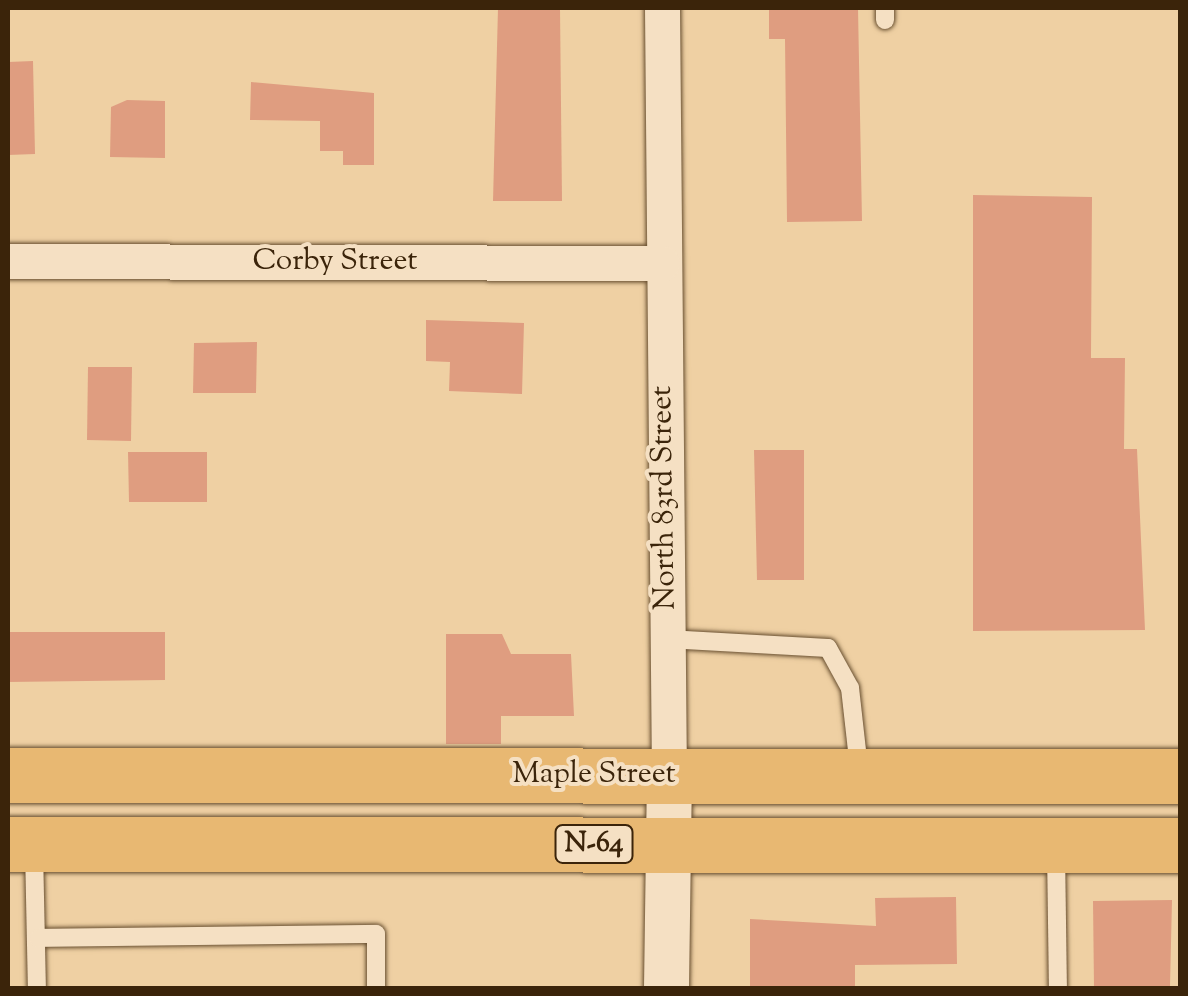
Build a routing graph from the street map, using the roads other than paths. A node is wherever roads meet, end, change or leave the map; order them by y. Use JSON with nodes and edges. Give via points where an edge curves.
{"nodes":[{"id":1,"x":662,"y":8,"type":"edge"},
{"id":2,"x":8,"y":261,"type":"edge"},
{"id":3,"x":662,"y":263,"type":"junction"},
{"id":4,"x":667,"y":639,"type":"junction"},
{"id":5,"x":669,"y":775,"type":"junction"},
{"id":6,"x":8,"y":776,"type":"edge"},
{"id":7,"x":860,"y":776,"type":"junction"},
{"id":8,"x":1180,"y":776,"type":"edge"},
{"id":9,"x":21,"y":844,"type":"edge"},
{"id":10,"x":668,"y":844,"type":"junction"},
{"id":11,"x":1056,"y":844,"type":"junction"},
{"id":12,"x":1180,"y":844,"type":"edge"},
{"id":13,"x":39,"y":938,"type":"junction"},
{"id":14,"x":38,"y":988,"type":"edge"},
{"id":15,"x":376,"y":988,"type":"edge"},
{"id":16,"x":666,"y":988,"type":"edge"},
{"id":17,"x":1058,"y":988,"type":"edge"}],
"edges":[{"from":1,"to":3,"type":"street","name":"North 83rd Street"},
{"from":2,"to":3,"type":"street","name":"Corby Street"},
{"from":3,"to":4,"type":"street","name":"North 83rd Street"},
{"from":4,"to":5,"type":"street","name":"North 83rd Street"},
{"from":4,"to":7,"type":"lane","via":[[828,648],[850,688]]},
{"from":5,"to":6,"type":"main road","name":"Maple Street"},
{"from":5,"to":7,"type":"main road","name":"Maple Street"},
{"from":5,"to":10,"type":"street","name":"North 83rd Street"},
{"from":7,"to":8,"type":"main road","name":"Maple Street"},
{"from":9,"to":10,"type":"main road","number":"N-64"},
{"from":9,"to":13,"type":"lane"},
{"from":10,"to":11,"type":"main road","number":"N-64"},
{"from":10,"to":16,"type":"street","name":"North 83rd Street"},
{"from":11,"to":12,"type":"main road","number":"N-64"},
{"from":11,"to":17,"type":"lane"},
{"from":13,"to":14,"type":"lane"},
{"from":13,"to":15,"type":"lane","via":[[376,934]]}]}
